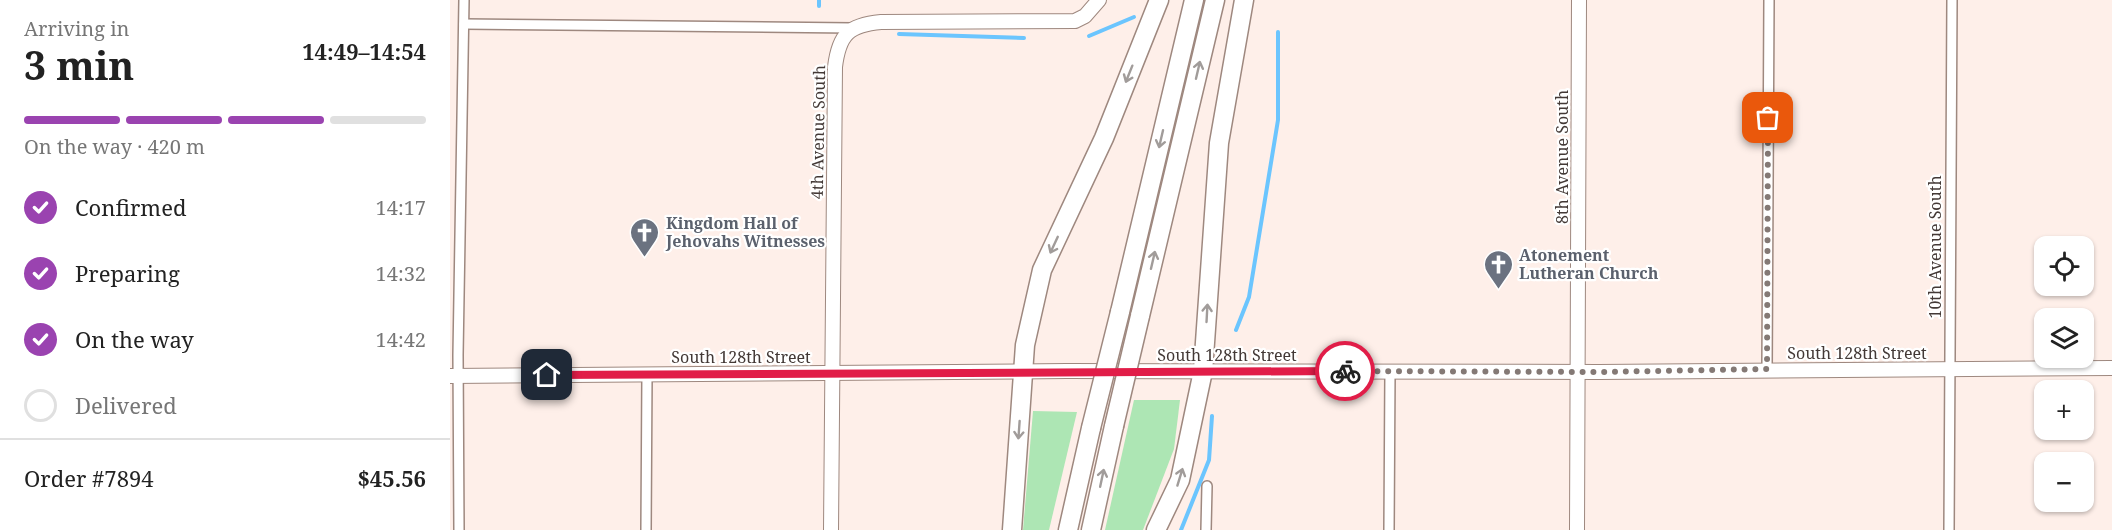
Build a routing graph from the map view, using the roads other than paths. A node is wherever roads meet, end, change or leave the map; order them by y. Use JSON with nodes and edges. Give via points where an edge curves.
{"nodes":[{"id":1,"x":464,"y":0,"type":"edge"},
{"id":2,"x":1159,"y":0,"type":"edge"},
{"id":3,"x":1194,"y":0,"type":"edge"},
{"id":4,"x":1215,"y":0,"type":"edge"},
{"id":5,"x":1244,"y":0,"type":"edge"},
{"id":6,"x":1579,"y":0,"type":"edge"},
{"id":7,"x":1768,"y":0,"type":"edge"},
{"id":8,"x":1952,"y":0,"type":"edge"},
{"id":9,"x":1097,"y":3,"type":"edge"},
{"id":10,"x":464,"y":24,"type":"junction"},
{"id":11,"x":852,"y":28,"type":"junction"},
{"id":12,"x":2112,"y":368,"type":"edge"},
{"id":13,"x":1767,"y":369,"type":"junction"},
{"id":14,"x":1949,"y":369,"type":"junction"},
{"id":15,"x":1203,"y":371,"type":"junction"},
{"id":16,"x":1023,"y":372,"type":"junction"},
{"id":17,"x":1390,"y":372,"type":"junction"},
{"id":18,"x":1578,"y":372,"type":"junction"},
{"id":19,"x":831,"y":373,"type":"junction"},
{"id":20,"x":647,"y":374,"type":"junction"},
{"id":21,"x":454,"y":375,"type":"edge"},
{"id":22,"x":1207,"y":486,"type":"dead end"},
{"id":23,"x":459,"y":530,"type":"edge"},
{"id":24,"x":646,"y":530,"type":"edge"},
{"id":25,"x":831,"y":530,"type":"edge"},
{"id":26,"x":1012,"y":530,"type":"edge"},
{"id":27,"x":1068,"y":530,"type":"edge"},
{"id":28,"x":1091,"y":530,"type":"edge"},
{"id":29,"x":1156,"y":530,"type":"edge"},
{"id":30,"x":1206,"y":530,"type":"edge"},
{"id":31,"x":1389,"y":530,"type":"edge"},
{"id":32,"x":1576,"y":530,"type":"edge"},
{"id":33,"x":1949,"y":530,"type":"edge"}],
"edges":[{"from":1,"to":10,"type":"street"},
{"from":2,"to":16,"type":"highway","one_way":true,"via":[[1104,138],[1042,270]]},
{"from":3,"to":27,"type":"highway","one_way":true,"bridge":true},
{"from":28,"to":4,"type":"highway","one_way":true,"bridge":true},
{"from":15,"to":5,"type":"highway","one_way":true,"via":[[1219,142]]},
{"from":6,"to":18,"type":"main road","name":"8th Avenue South"},
{"from":7,"to":13,"type":"street"},
{"from":8,"to":14,"type":"street","name":"10th Avenue South"},
{"from":9,"to":11,"type":"main road","via":[[1075,21],[1060,23],[881,22]]},
{"from":10,"to":11,"type":"street"},
{"from":10,"to":21,"type":"street"},
{"from":11,"to":19,"type":"main road","name":"4th Avenue South","via":[[837,50],[835,67]]},
{"from":12,"to":14,"type":"main road","name":"South 128th Street"},
{"from":13,"to":14,"type":"main road","name":"South 128th Street"},
{"from":13,"to":18,"type":"main road","name":"South 128th Street"},
{"from":14,"to":33,"type":"street","name":"10th Avenue South"},
{"from":15,"to":16,"type":"main road","name":"South 128th Street"},
{"from":15,"to":17,"type":"main road","name":"South 128th Street"},
{"from":29,"to":15,"type":"highway","one_way":true,"via":[[1180,480]]},
{"from":16,"to":19,"type":"main road","name":"South 128th Street"},
{"from":16,"to":26,"type":"highway","one_way":true},
{"from":17,"to":18,"type":"main road","name":"South 128th Street"},
{"from":17,"to":31,"type":"street"},
{"from":18,"to":32,"type":"main road","name":"8th Avenue South"},
{"from":19,"to":20,"type":"main road","name":"South 128th Street"},
{"from":19,"to":25,"type":"main road","name":"4th Avenue South"},
{"from":20,"to":21,"type":"main road","name":"South 128th Street"},
{"from":20,"to":24,"type":"street"},
{"from":21,"to":23,"type":"street"},
{"from":22,"to":30,"type":"street"}]}
